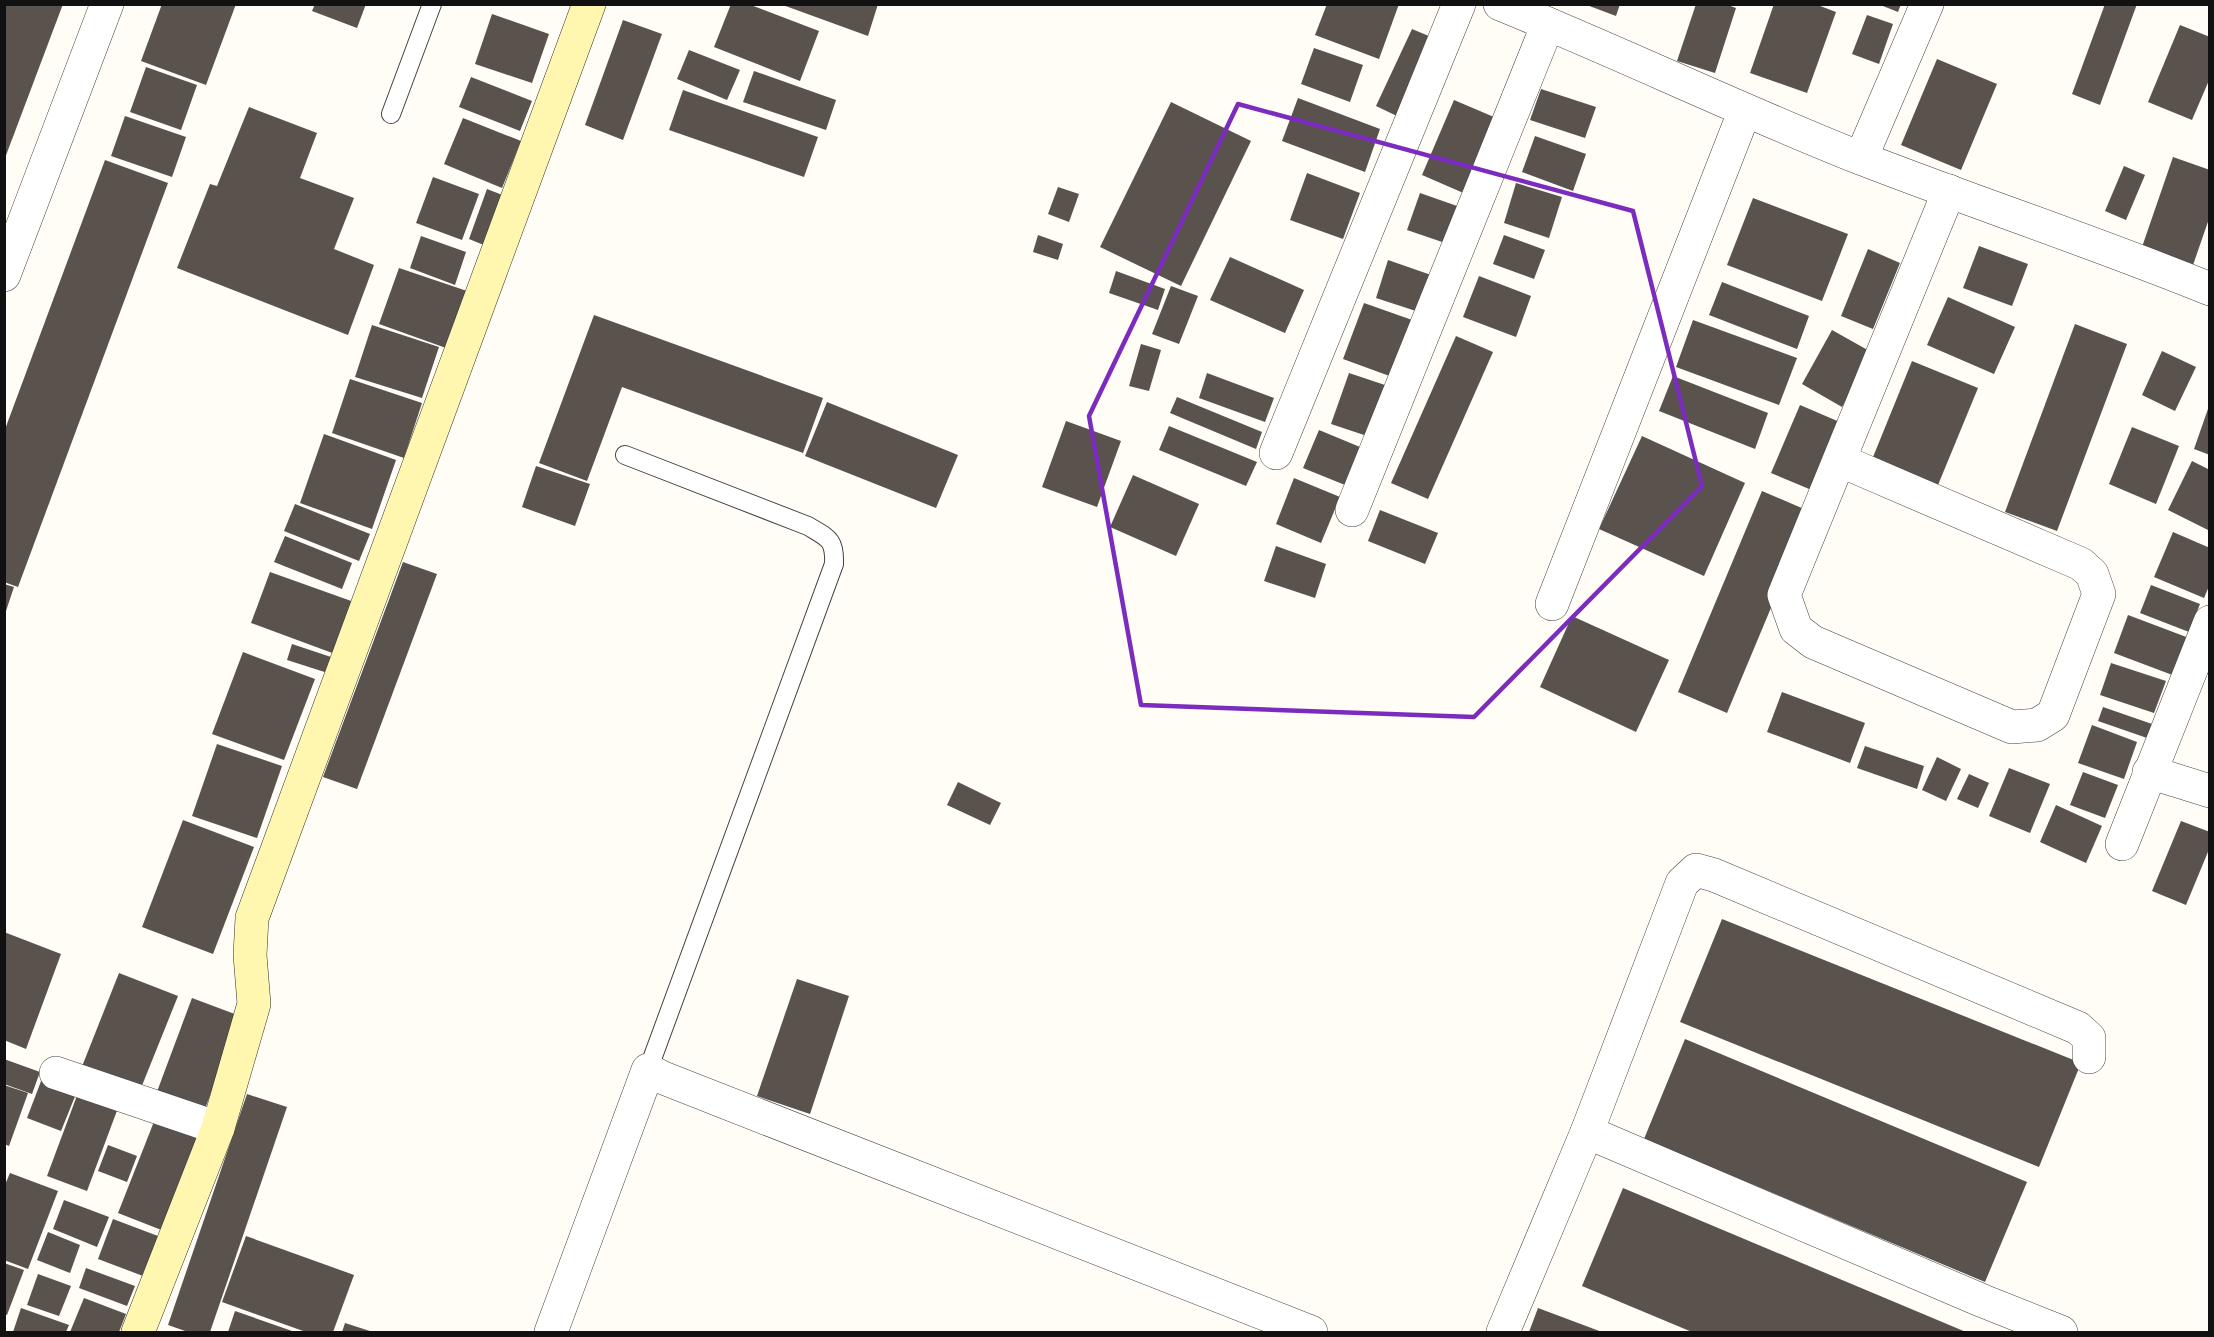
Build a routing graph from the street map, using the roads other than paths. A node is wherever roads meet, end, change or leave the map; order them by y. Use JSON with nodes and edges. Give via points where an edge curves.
{"nodes":[{"id":1,"x":107,"y":4,"type":"edge"},
{"id":2,"x":432,"y":4,"type":"edge"},
{"id":3,"x":589,"y":4,"type":"edge"},
{"id":4,"x":1459,"y":4,"type":"edge"},
{"id":5,"x":1500,"y":4,"type":"edge"},
{"id":6,"x":1927,"y":4,"type":"edge"},
{"id":7,"x":1548,"y":24,"type":"junction"},
{"id":8,"x":1745,"y":111,"type":"junction"},
{"id":9,"x":391,"y":114,"type":"dead end"},
{"id":10,"x":1861,"y":158,"type":"junction"},
{"id":11,"x":1949,"y":191,"type":"junction"},
{"id":12,"x":4,"y":275,"type":"edge"},
{"id":13,"x":2210,"y":289,"type":"edge"},
{"id":14,"x":1276,"y":453,"type":"dead end"},
{"id":15,"x":625,"y":455,"type":"dead end"},
{"id":16,"x":1839,"y":460,"type":"junction"},
{"id":17,"x":1352,"y":510,"type":"dead end"},
{"id":18,"x":1551,"y":604,"type":"dead end"},
{"id":19,"x":2210,"y":622,"type":"edge"},
{"id":20,"x":2149,"y":772,"type":"junction"},
{"id":21,"x":2210,"y":791,"type":"edge"},
{"id":22,"x":2122,"y":844,"type":"dead end"},
{"id":23,"x":2090,"y":1057,"type":"dead end"},
{"id":24,"x":648,"y":1070,"type":"junction"},
{"id":25,"x":57,"y":1073,"type":"dead end"},
{"id":26,"x":218,"y":1128,"type":"junction"},
{"id":27,"x":1587,"y":1132,"type":"junction"},
{"id":28,"x":138,"y":1332,"type":"edge"},
{"id":29,"x":551,"y":1332,"type":"edge"},
{"id":30,"x":1311,"y":1332,"type":"edge"},
{"id":31,"x":1503,"y":1332,"type":"edge"},
{"id":32,"x":2061,"y":1332,"type":"edge"}],
"edges":[{"from":1,"to":12,"type":"street"},
{"from":2,"to":9,"type":"lane"},
{"from":3,"to":26,"type":"street","via":[[252,918],[254,1004]]},
{"from":4,"to":14,"type":"street"},
{"from":5,"to":7,"type":"street"},
{"from":6,"to":10,"type":"street"},
{"from":7,"to":8,"type":"street"},
{"from":7,"to":17,"type":"street"},
{"from":8,"to":10,"type":"street"},
{"from":8,"to":18,"type":"street"},
{"from":10,"to":11,"type":"street"},
{"from":11,"to":13,"type":"street"},
{"from":11,"to":16,"type":"street"},
{"from":15,"to":24,"type":"lane","via":[[808,525],[830,539],[835,549],[834,564]]},
{"from":16,"to":16,"type":"street","via":[[1784,595],[1796,629],[1813,642],[2012,727],[2037,725],[2053,715],[2099,594],[2092,574],[2081,564]]},
{"from":19,"to":20,"type":"street"},
{"from":20,"to":21,"type":"street"},
{"from":20,"to":22,"type":"street"},
{"from":23,"to":27,"type":"street","via":[[2089,1038],[2078,1028],[1696,870],[1682,883]]},
{"from":24,"to":29,"type":"street"},
{"from":24,"to":30,"type":"street"},
{"from":25,"to":26,"type":"street"},
{"from":26,"to":28,"type":"street"},
{"from":27,"to":31,"type":"street"},
{"from":27,"to":32,"type":"street"}]}
